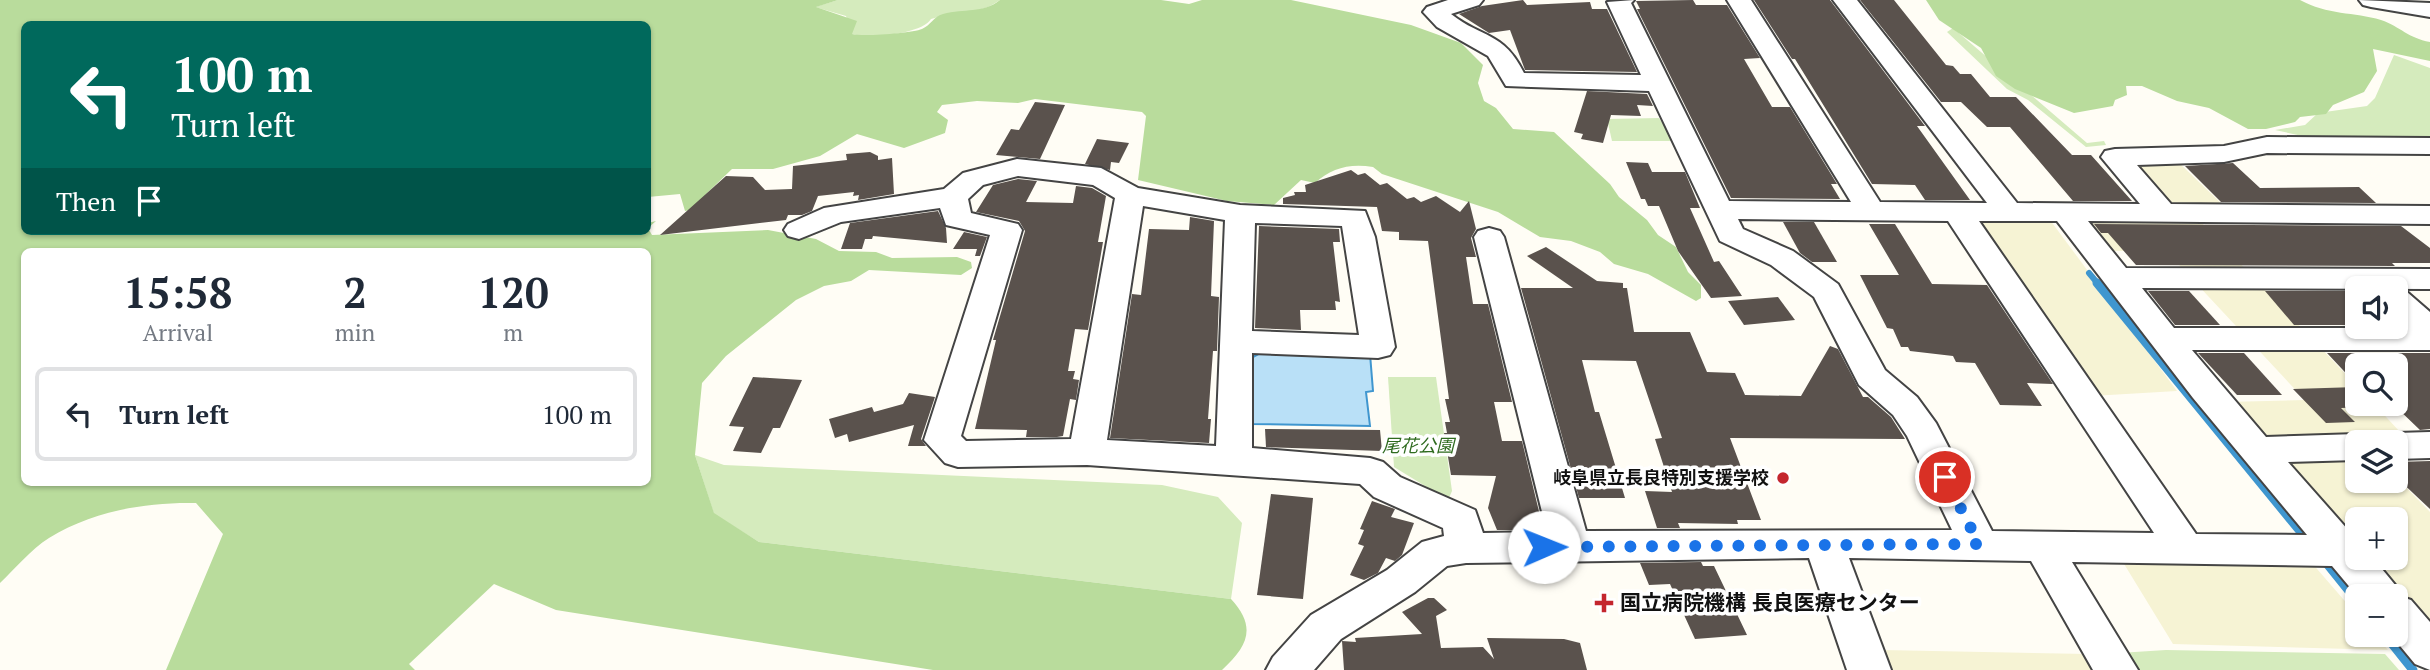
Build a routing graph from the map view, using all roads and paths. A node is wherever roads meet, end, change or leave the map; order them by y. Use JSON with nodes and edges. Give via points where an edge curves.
{"nodes":[{"id":1,"x":1739,"y":0,"type":"edge"},
{"id":2,"x":1845,"y":0,"type":"edge"},
{"id":3,"x":2371,"y":0,"type":"edge"},
{"id":4,"x":1618,"y":1,"type":"edge"},
{"id":5,"x":1455,"y":2,"type":"edge"},
{"id":6,"x":2430,"y":10,"type":"edge"},
{"id":7,"x":1658,"y":83,"type":"junction"},
{"id":8,"x":2430,"y":146,"type":"edge"},
{"id":9,"x":1130,"y":195,"type":"junction"},
{"id":10,"x":953,"y":197,"type":"junction"},
{"id":11,"x":1718,"y":210,"type":"junction"},
{"id":12,"x":1871,"y":211,"type":"junction"},
{"id":13,"x":1957,"y":211,"type":"junction"},
{"id":14,"x":2008,"y":211,"type":"junction"},
{"id":15,"x":2066,"y":212,"type":"junction"},
{"id":16,"x":2163,"y":213,"type":"junction"},
{"id":17,"x":1240,"y":214,"type":"junction"},
{"id":18,"x":2426,"y":218,"type":"edge"},
{"id":19,"x":799,"y":230,"type":"dead end"},
{"id":20,"x":1489,"y":237,"type":"dead end"},
{"id":21,"x":2116,"y":278,"type":"junction"},
{"id":22,"x":2430,"y":279,"type":"edge"},
{"id":23,"x":2408,"y":284,"type":"edge"},
{"id":24,"x":2345,"y":287,"type":"edge"},
{"id":25,"x":2408,"y":310,"type":"edge"},
{"id":26,"x":2430,"y":330,"type":"edge"},
{"id":27,"x":2164,"y":339,"type":"junction"},
{"id":28,"x":2430,"y":339,"type":"edge"},
{"id":29,"x":1235,"y":341,"type":"junction"},
{"id":30,"x":2430,"y":445,"type":"edge"},
{"id":31,"x":2408,"y":446,"type":"edge"},
{"id":32,"x":2345,"y":447,"type":"edge"},
{"id":33,"x":2255,"y":450,"type":"junction"},
{"id":34,"x":1087,"y":452,"type":"junction"},
{"id":35,"x":1234,"y":460,"type":"junction"},
{"id":36,"x":1823,"y":543,"type":"junction"},
{"id":37,"x":1979,"y":544,"type":"junction"},
{"id":38,"x":2042,"y":545,"type":"junction"},
{"id":39,"x":1570,"y":546,"type":"junction"},
{"id":40,"x":1466,"y":548,"type":"junction"},
{"id":41,"x":2185,"y":548,"type":"junction"},
{"id":42,"x":2322,"y":551,"type":"junction"},
{"id":43,"x":2365,"y":584,"type":"edge"},
{"id":44,"x":2408,"y":626,"type":"edge"},
{"id":45,"x":2430,"y":652,"type":"edge"},
{"id":46,"x":1288,"y":670,"type":"edge"},
{"id":47,"x":1869,"y":670,"type":"edge"},
{"id":48,"x":2116,"y":670,"type":"edge"}],
"edges":[{"from":1,"to":12,"type":"street"},
{"from":2,"to":14,"type":"street"},
{"from":3,"to":6,"type":"street"},
{"from":4,"to":7,"type":"street"},
{"from":5,"to":7,"type":"street","via":[[1435,12],[1443,22],[1486,39],[1508,63],[1515,81]]},
{"from":7,"to":11,"type":"street"},
{"from":8,"to":16,"type":"street","via":[[2267,145],[2224,154],[2115,157]]},
{"from":9,"to":10,"type":"street","via":[[1101,177],[1017,167],[973,179]]},
{"from":9,"to":17,"type":"street"},
{"from":9,"to":34,"type":"street"},
{"from":10,"to":19,"type":"street","via":[[834,214]]},
{"from":10,"to":34,"type":"street","via":[[957,219],[1007,230],[942,440],[958,454]]},
{"from":11,"to":12,"type":"street"},
{"from":11,"to":37,"type":"street","via":[[1731,235],[1782,258],[1827,290],[1871,377],[1905,407],[1923,432]]},
{"from":12,"to":13,"type":"street"},
{"from":13,"to":14,"type":"street"},
{"from":13,"to":41,"type":"street"},
{"from":14,"to":15,"type":"street"},
{"from":15,"to":16,"type":"street"},
{"from":15,"to":21,"type":"street"},
{"from":16,"to":18,"type":"street"},
{"from":17,"to":29,"type":"street"},
{"from":17,"to":29,"type":"street","via":[[1353,217],[1378,347]]},
{"from":20,"to":39,"type":"street"},
{"from":21,"to":24,"type":"street"},
{"from":21,"to":27,"type":"street"},
{"from":22,"to":23,"type":"street"},
{"from":25,"to":26,"type":"street"},
{"from":27,"to":28,"type":"street"},
{"from":27,"to":33,"type":"street"},
{"from":29,"to":35,"type":"street"},
{"from":30,"to":31,"type":"street"},
{"from":32,"to":33,"type":"street"},
{"from":33,"to":42,"type":"street"},
{"from":34,"to":35,"type":"street"},
{"from":35,"to":40,"type":"street","via":[[1370,471],[1387,487],[1461,520]]},
{"from":36,"to":37,"type":"street"},
{"from":36,"to":39,"type":"street"},
{"from":36,"to":47,"type":"street"},
{"from":37,"to":38,"type":"street"},
{"from":38,"to":41,"type":"street"},
{"from":38,"to":48,"type":"street"},
{"from":39,"to":40,"type":"street"},
{"from":40,"to":46,"type":"street","via":[[1436,553],[1401,581],[1326,627]]},
{"from":41,"to":42,"type":"street"},
{"from":42,"to":43,"type":"street"},
{"from":44,"to":45,"type":"street"}]}
